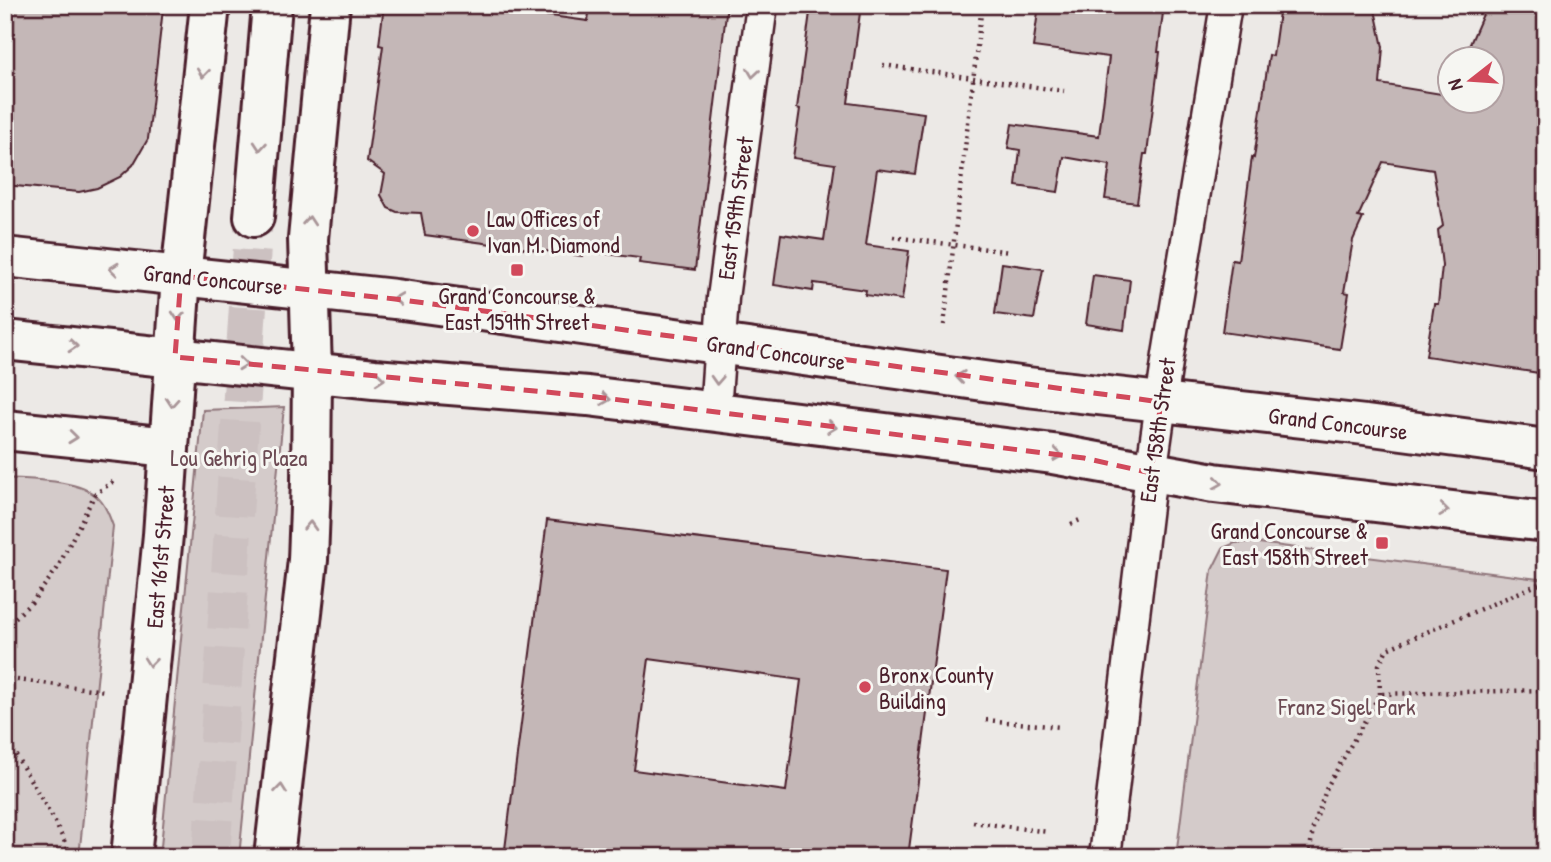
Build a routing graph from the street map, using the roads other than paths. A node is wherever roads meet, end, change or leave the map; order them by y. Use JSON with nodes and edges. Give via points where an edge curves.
{"nodes":[{"id":1,"x":210,"y":5,"type":"edge"},
{"id":2,"x":272,"y":5,"type":"edge"},
{"id":3,"x":330,"y":5,"type":"edge"},
{"id":4,"x":762,"y":5,"type":"edge"},
{"id":5,"x":1226,"y":5,"type":"edge"},
{"id":6,"x":254,"y":217,"type":"tunnel mouth"},
{"id":7,"x":5,"y":257,"type":"edge"},
{"id":8,"x":181,"y":276,"type":"junction"},
{"id":9,"x":308,"y":290,"type":"junction"},
{"id":10,"x":5,"y":340,"type":"edge"},
{"id":11,"x":719,"y":344,"type":"junction"},
{"id":12,"x":175,"y":357,"type":"junction"},
{"id":13,"x":312,"y":372,"type":"junction"},
{"id":14,"x":1161,"y":402,"type":"junction"},
{"id":15,"x":715,"y":412,"type":"junction"},
{"id":16,"x":5,"y":430,"type":"edge"},
{"id":17,"x":169,"y":447,"type":"junction"},
{"id":18,"x":1546,"y":449,"type":"edge"},
{"id":19,"x":1151,"y":473,"type":"junction"},
{"id":20,"x":1546,"y":522,"type":"edge"},
{"id":21,"x":131,"y":857,"type":"edge"},
{"id":22,"x":274,"y":857,"type":"edge"},
{"id":23,"x":1105,"y":857,"type":"edge"}],
"edges":[{"from":1,"to":8,"type":"main road","name":"East 161st Street","one_way":true},
{"from":2,"to":6,"type":"main road","one_way":true},
{"from":9,"to":3,"type":"main road","one_way":true,"via":[[308,239]]},
{"from":4,"to":11,"type":"street","name":"East 159th Street","one_way":true},
{"from":5,"to":14,"type":"street","name":"East 158th Street"},
{"from":8,"to":7,"type":"main road","name":"Grand Concourse","one_way":true},
{"from":8,"to":9,"type":"main road","name":"Grand Concourse"},
{"from":8,"to":12,"type":"main road","name":"East 161st Street","one_way":true},
{"from":11,"to":9,"type":"main road","name":"Grand Concourse","one_way":true},
{"from":9,"to":13,"type":"main road"},
{"from":10,"to":12,"type":"main road","one_way":true},
{"from":14,"to":11,"type":"main road","name":"Grand Concourse","one_way":true},
{"from":11,"to":15,"type":"street","name":"East 159th Street","one_way":true},
{"from":12,"to":13,"type":"main road","one_way":true},
{"from":12,"to":17,"type":"main road","name":"East 161st Street","one_way":true},
{"from":13,"to":15,"type":"main road","one_way":true},
{"from":22,"to":13,"type":"main road","one_way":true,"via":[[308,561]]},
{"from":14,"to":18,"type":"main road","name":"Grand Concourse"},
{"from":14,"to":19,"type":"street","name":"East 158th Street"},
{"from":15,"to":19,"type":"main road","one_way":true,"via":[[1064,455]]},
{"from":16,"to":17,"type":"main road","one_way":true},
{"from":17,"to":21,"type":"main road","name":"East 161st Street","one_way":true},
{"from":19,"to":20,"type":"main road","one_way":true},
{"from":19,"to":23,"type":"street","name":"East 158th Street"}]}
